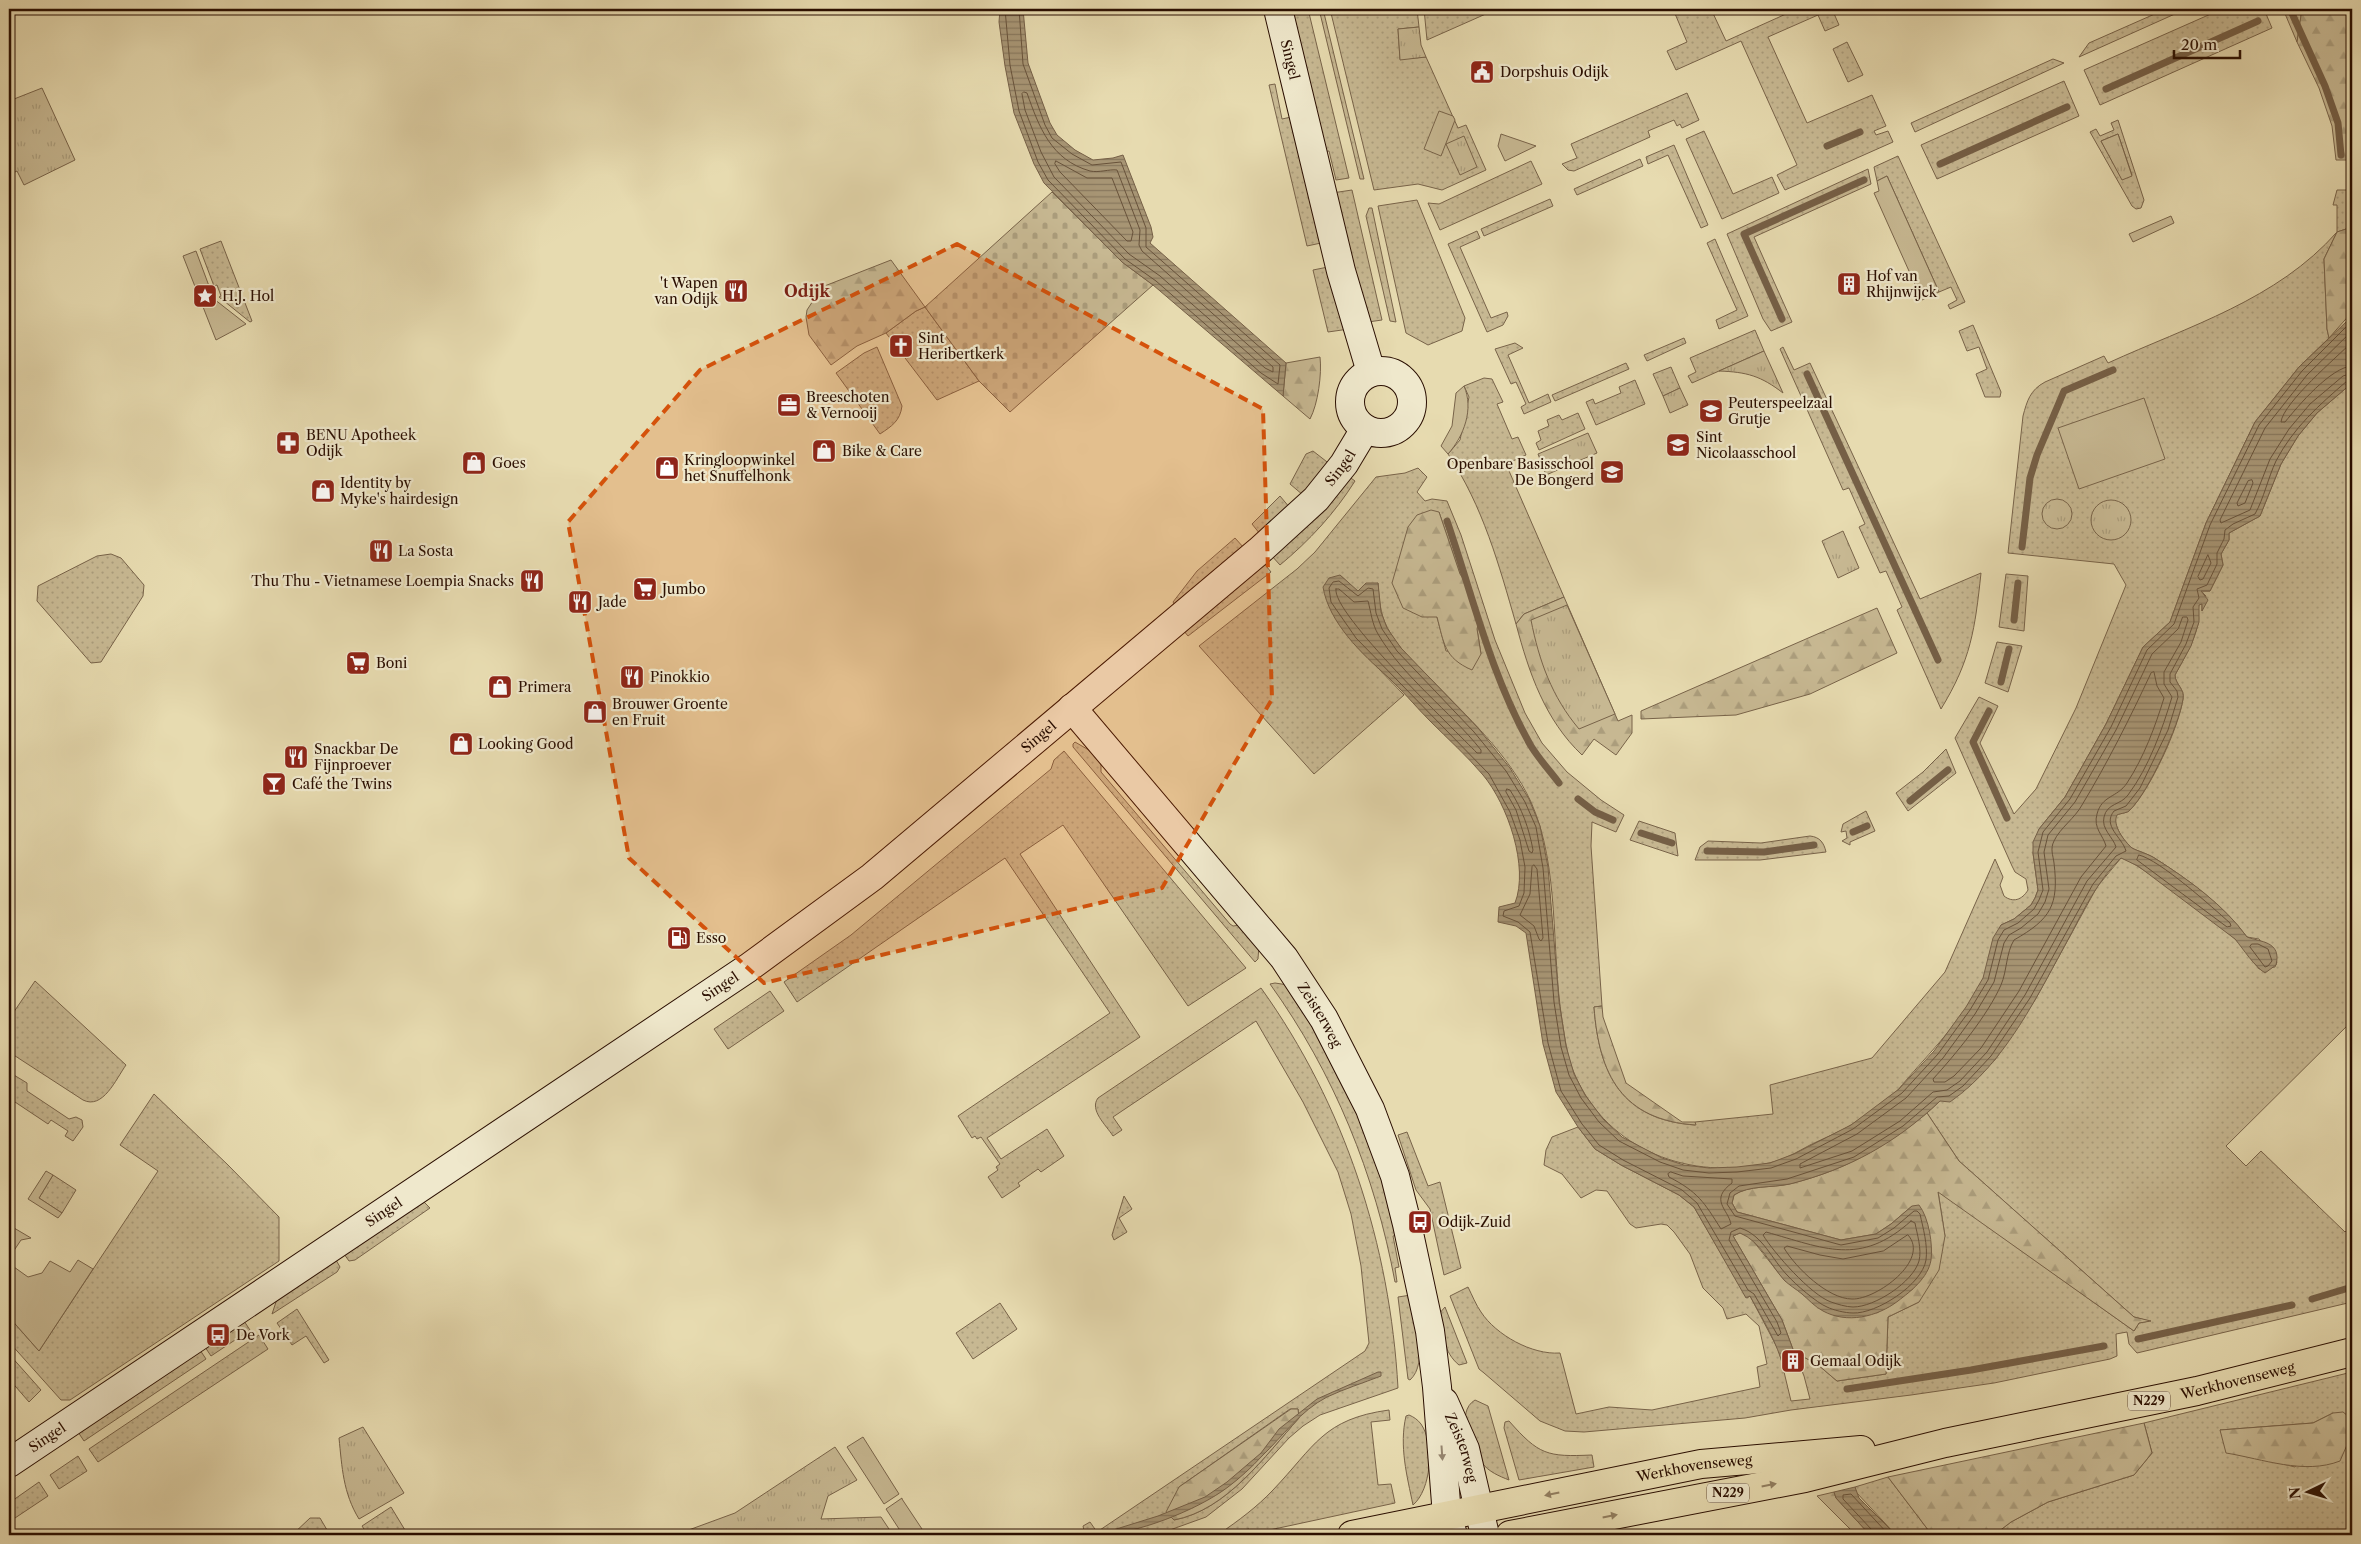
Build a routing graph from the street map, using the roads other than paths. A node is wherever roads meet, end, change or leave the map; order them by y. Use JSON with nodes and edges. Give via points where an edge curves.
{"nodes":[{"id":1,"x":1278,"y":9,"type":"edge"},
{"id":2,"x":1371,"y":372,"type":"junction"},
{"id":3,"x":1365,"y":429,"type":"junction"},
{"id":4,"x":1072,"y":708,"type":"junction"},
{"id":5,"x":2352,"y":1352,"type":"edge"},
{"id":6,"x":1437,"y":1387,"type":"junction"},
{"id":7,"x":1945,"y":1443,"type":"junction"},
{"id":8,"x":9,"y":1464,"type":"edge"},
{"id":9,"x":1482,"y":1522,"type":"edge"},
{"id":10,"x":1450,"y":1526,"type":"edge"},
{"id":11,"x":1352,"y":1535,"type":"edge"},
{"id":12,"x":1510,"y":1535,"type":"edge"}],
"edges":[{"from":1,"to":2,"type":"street","name":"Singel","via":[[1340,271]]},
{"from":2,"to":3,"type":"street","via":[[1361,377],[1350,398],[1356,421]]},
{"from":2,"to":3,"type":"street","via":[[1392,372],[1401,378],[1408,386],[1413,405],[1398,428],[1382,434]]},
{"from":3,"to":4,"type":"street","name":"Singel","via":[[1344,464],[1316,499]]},
{"from":4,"to":6,"type":"street","name":"Zeisterweg","via":[[1284,958],[1324,1019],[1370,1109],[1395,1176],[1421,1288]]},
{"from":4,"to":8,"type":"street","name":"Singel","via":[[872,877],[748,968]]},
{"from":5,"to":7,"type":"main road","name":"Werkhovenseweg","number":"N229","via":[[2197,1391]]},
{"from":6,"to":9,"type":"street","name":"Zeisterweg","via":[[1465,1449]]},
{"from":6,"to":10,"type":"street","name":"Zeisterweg","one_way":true},
{"from":7,"to":9,"type":"main road","name":"Werkhovenseweg","number":"N229","one_way":true,"via":[[1701,1464]]},
{"from":12,"to":7,"type":"main road","name":"Werkhovenseweg","number":"N229","one_way":true,"via":[[1805,1478]]},
{"from":9,"to":10,"type":"main road","name":"Werkhovenseweg","number":"N229"},
{"from":10,"to":11,"type":"main road","number":"N229"}]}
